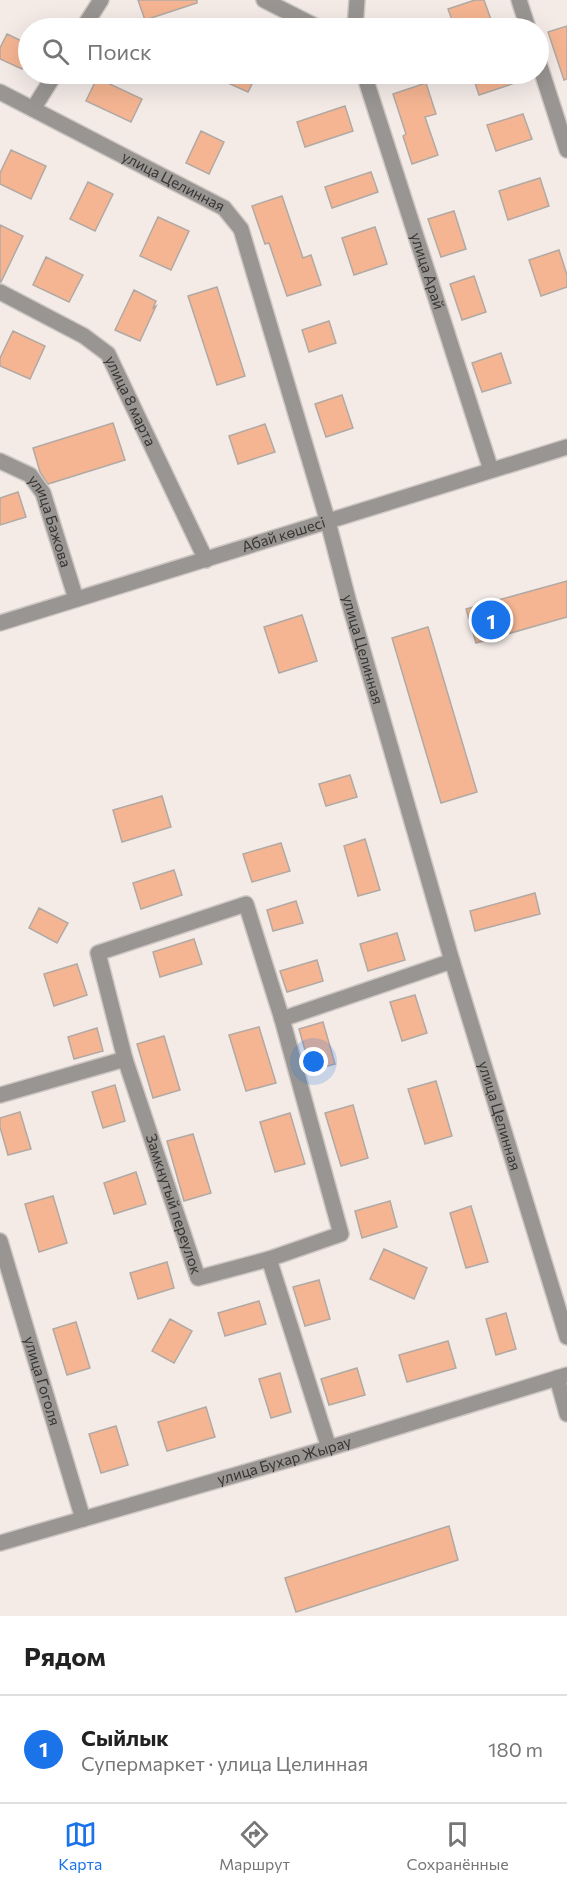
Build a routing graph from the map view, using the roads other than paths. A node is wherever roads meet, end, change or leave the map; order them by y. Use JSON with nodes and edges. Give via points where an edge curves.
{"nodes":[{"id":1,"x":101,"y":0,"type":"edge"},
{"id":2,"x":264,"y":0,"type":"edge"},
{"id":3,"x":357,"y":0,"type":"edge"},
{"id":4,"x":519,"y":0,"type":"edge"},
{"id":5,"x":89,"y":18,"type":"edge"},
{"id":6,"x":299,"y":18,"type":"edge"},
{"id":7,"x":356,"y":18,"type":"edge"},
{"id":8,"x":525,"y":18,"type":"edge"},
{"id":9,"x":49,"y":84,"type":"edge"},
{"id":10,"x":367,"y":84,"type":"edge"},
{"id":11,"x":546,"y":84,"type":"edge"},
{"id":12,"x":0,"y":92,"type":"edge"},
{"id":13,"x":33,"y":109,"type":"junction"},
{"id":14,"x":567,"y":150,"type":"edge"},
{"id":15,"x":0,"y":292,"type":"edge"},
{"id":16,"x":567,"y":447,"type":"edge"},
{"id":17,"x":0,"y":461,"type":"edge"},
{"id":18,"x":491,"y":470,"type":"junction"},
{"id":19,"x":328,"y":522,"type":"junction"},
{"id":20,"x":206,"y":560,"type":"junction"},
{"id":21,"x":76,"y":599,"type":"junction"},
{"id":22,"x":0,"y":622,"type":"edge"},
{"id":23,"x":452,"y":961,"type":"junction"},
{"id":24,"x":282,"y":1019,"type":"junction"},
{"id":25,"x":125,"y":1059,"type":"junction"},
{"id":26,"x":0,"y":1095,"type":"edge"},
{"id":27,"x":0,"y":1241,"type":"edge"},
{"id":28,"x":269,"y":1259,"type":"junction"},
{"id":29,"x":567,"y":1337,"type":"edge"},
{"id":30,"x":562,"y":1377,"type":"edge"},
{"id":31,"x":567,"y":1414,"type":"edge"},
{"id":32,"x":329,"y":1448,"type":"junction"},
{"id":33,"x":83,"y":1519,"type":"junction"},
{"id":34,"x":0,"y":1543,"type":"edge"}],
"edges":[{"from":1,"to":5,"type":"street"},
{"from":2,"to":6,"type":"street"},
{"from":3,"to":7,"type":"street"},
{"from":4,"to":8,"type":"street"},
{"from":9,"to":13,"type":"street"},
{"from":10,"to":18,"type":"street","name":"улица Арай"},
{"from":11,"to":14,"type":"street"},
{"from":12,"to":13,"type":"street","name":"улица Целинная"},
{"from":13,"to":19,"type":"street","name":"улица Целинная","via":[[224,208],[242,229]]},
{"from":15,"to":20,"type":"street","name":"улица 8 марта","via":[[84,336],[108,354]]},
{"from":16,"to":18,"type":"street","name":"Абай көшесі"},
{"from":17,"to":21,"type":"street","name":"улица Бажова","via":[[30,475],[43,493]]},
{"from":18,"to":19,"type":"street","name":"Абай көшесі"},
{"from":19,"to":20,"type":"street","name":"Абай көшесі"},
{"from":19,"to":23,"type":"street","name":"улица Целинная"},
{"from":20,"to":21,"type":"street","name":"Абай көшесі"},
{"from":21,"to":22,"type":"street","name":"Абай көшесі"},
{"from":23,"to":24,"type":"street"},
{"from":23,"to":29,"type":"street","name":"улица Целинная"},
{"from":24,"to":25,"type":"street","name":"Замкнутый переулок","via":[[246,904],[98,953]]},
{"from":24,"to":28,"type":"street","name":"Замкнутый переулок","via":[[341,1234]]},
{"from":25,"to":26,"type":"street"},
{"from":25,"to":28,"type":"street","name":"Замкнутый переулок","via":[[198,1278]]},
{"from":27,"to":33,"type":"street","name":"улица Гоголя"},
{"from":28,"to":32,"type":"street"},
{"from":30,"to":31,"type":"street"},
{"from":30,"to":32,"type":"street","name":"улица Бухар Жырау"},
{"from":32,"to":33,"type":"street","name":"улица Бухар Жырау"},
{"from":33,"to":34,"type":"street","name":"улица Бухар Жырау"}]}
